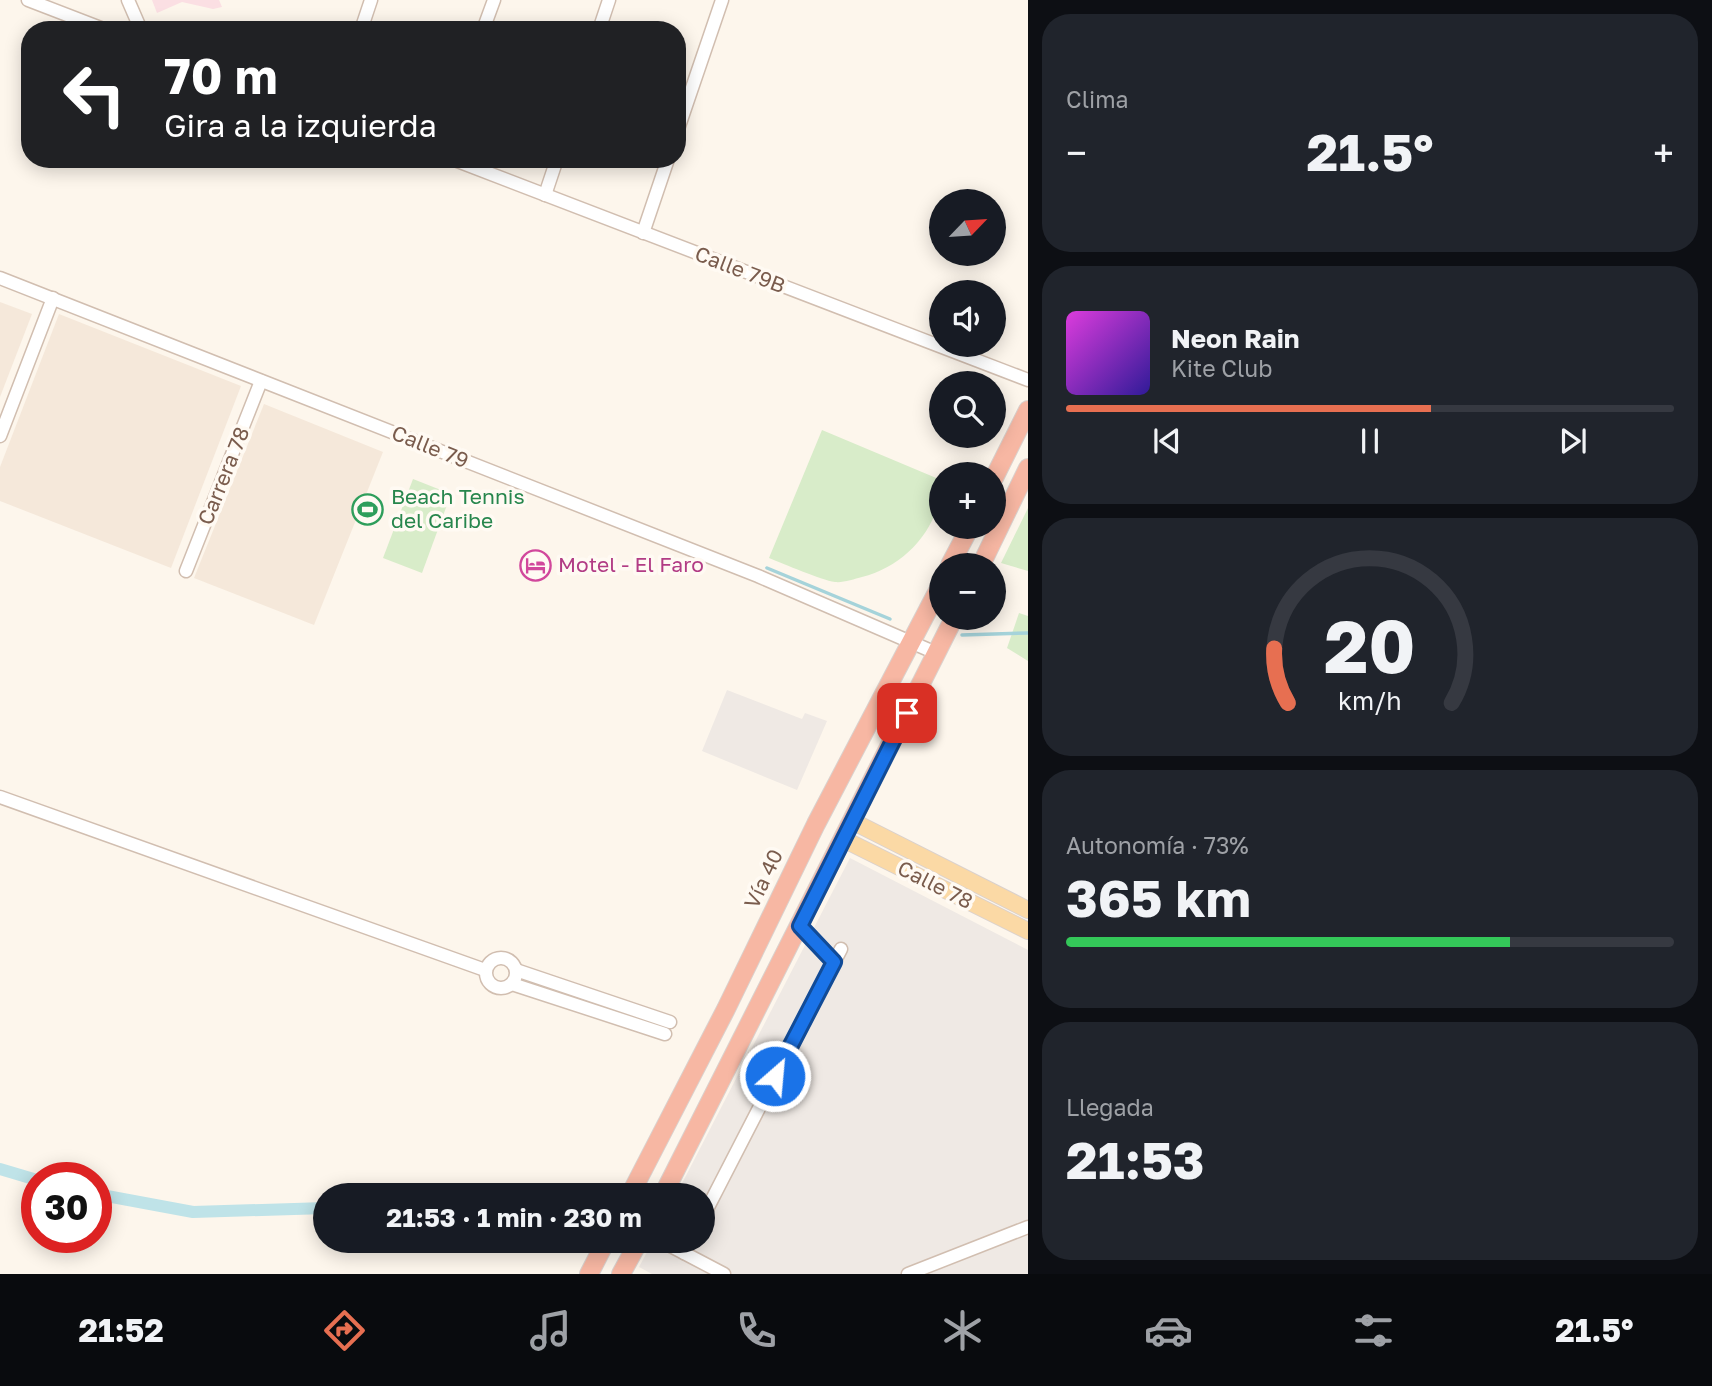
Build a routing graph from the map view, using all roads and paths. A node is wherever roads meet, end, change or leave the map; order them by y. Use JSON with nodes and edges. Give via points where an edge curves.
{"nodes":[{"id":1,"x":28,"y":0,"type":"edge"},
{"id":2,"x":128,"y":0,"type":"edge"},
{"id":3,"x":371,"y":0,"type":"edge"},
{"id":4,"x":494,"y":0,"type":"edge"},
{"id":5,"x":608,"y":0,"type":"edge"},
{"id":6,"x":722,"y":0,"type":"edge"},
{"id":7,"x":83,"y":21,"type":"edge"},
{"id":8,"x":137,"y":21,"type":"edge"},
{"id":9,"x":364,"y":21,"type":"edge"},
{"id":10,"x":486,"y":21,"type":"edge"},
{"id":11,"x":602,"y":21,"type":"edge"},
{"id":12,"x":686,"y":106,"type":"edge"},
{"id":13,"x":475,"y":168,"type":"edge"},
{"id":14,"x":554,"y":168,"type":"edge"},
{"id":15,"x":665,"y":168,"type":"edge"},
{"id":16,"x":545,"y":195,"type":"junction"},
{"id":17,"x":643,"y":233,"type":"junction"},
{"id":18,"x":0,"y":278,"type":"edge"},
{"id":19,"x":53,"y":298,"type":"junction"},
{"id":20,"x":1028,"y":380,"type":"edge"},
{"id":21,"x":261,"y":381,"type":"junction"},
{"id":22,"x":1028,"y":410,"type":"edge"},
{"id":23,"x":0,"y":436,"type":"edge"},
{"id":24,"x":1002,"y":462,"type":"edge"},
{"id":25,"x":1028,"y":468,"type":"edge"},
{"id":26,"x":987,"y":553,"type":"edge"},
{"id":27,"x":186,"y":571,"type":"dead end"},
{"id":28,"x":929,"y":609,"type":"edge"},
{"id":29,"x":948,"y":630,"type":"edge"},
{"id":30,"x":911,"y":644,"type":"junction"},
{"id":31,"x":936,"y":653,"type":"junction"},
{"id":32,"x":0,"y":797,"type":"edge"},
{"id":33,"x":852,"y":821,"type":"junction"},
{"id":34,"x":843,"y":839,"type":"junction"},
{"id":35,"x":1028,"y":910,"type":"edge"},
{"id":36,"x":775,"y":912,"type":"junction"},
{"id":37,"x":805,"y":931,"type":"junction"},
{"id":38,"x":1028,"y":931,"type":"edge"},
{"id":39,"x":841,"y":948,"type":"dead end"},
{"id":40,"x":834,"y":962,"type":"junction"},
{"id":41,"x":485,"y":970,"type":"junction"},
{"id":42,"x":516,"y":970,"type":"junction"},
{"id":43,"x":512,"y":984,"type":"junction"},
{"id":44,"x":642,"y":1183,"type":"edge"},
{"id":45,"x":669,"y":1183,"type":"edge"},
{"id":46,"x":715,"y":1194,"type":"edge"},
{"id":47,"x":1028,"y":1227,"type":"edge"},
{"id":48,"x":600,"y":1253,"type":"edge"},
{"id":49,"x":632,"y":1253,"type":"edge"},
{"id":50,"x":684,"y":1253,"type":"edge"},
{"id":51,"x":589,"y":1274,"type":"edge"},
{"id":52,"x":621,"y":1274,"type":"edge"},
{"id":53,"x":724,"y":1274,"type":"edge"},
{"id":54,"x":908,"y":1274,"type":"edge"}],
"edges":[{"from":1,"to":7,"type":"street"},
{"from":2,"to":8,"type":"street"},
{"from":3,"to":9,"type":"street"},
{"from":4,"to":10,"type":"street"},
{"from":5,"to":11,"type":"street"},
{"from":6,"to":12,"type":"street"},
{"from":13,"to":16,"type":"street","name":"Calle 79B"},
{"from":14,"to":16,"type":"street"},
{"from":15,"to":17,"type":"street"},
{"from":16,"to":17,"type":"street","name":"Calle 79B"},
{"from":17,"to":20,"type":"street","name":"Calle 79B"},
{"from":18,"to":19,"type":"street","name":"Calle 79"},
{"from":19,"to":21,"type":"street","name":"Calle 79"},
{"from":19,"to":23,"type":"street"},
{"from":21,"to":27,"type":"street","name":"Carrera 78"},
{"from":21,"to":30,"type":"street","name":"Calle 79","via":[[758,576]]},
{"from":22,"to":24,"type":"highway"},
{"from":25,"to":26,"type":"highway"},
{"from":28,"to":30,"type":"highway","name":"Vía 40"},
{"from":29,"to":31,"type":"highway"},
{"from":30,"to":31,"type":"street","name":"Calle 79"},
{"from":30,"to":36,"type":"highway","name":"Vía 40"},
{"from":31,"to":33,"type":"highway"},
{"from":32,"to":41,"type":"street"},
{"from":33,"to":34,"type":"highway"},
{"from":33,"to":35,"type":"main road","name":"Calle 78"},
{"from":34,"to":37,"type":"highway"},
{"from":34,"to":38,"type":"main road","name":"Calle 78"},
{"from":36,"to":37,"type":"highway"},
{"from":36,"to":44,"type":"highway","name":"Vía 40"},
{"from":37,"to":40,"type":"street"},
{"from":37,"to":45,"type":"highway"},
{"from":39,"to":40,"type":"street"},
{"from":40,"to":46,"type":"street"},
{"from":41,"to":42,"type":"street","via":[[498,957],[511,961]]},
{"from":41,"to":43,"type":"street","via":[[494,987]]},
{"from":42,"to":43,"type":"street"},
{"from":42,"to":43,"type":"street","via":[[667,1028]]},
{"from":47,"to":54,"type":"street"},
{"from":48,"to":51,"type":"highway"},
{"from":49,"to":52,"type":"highway"},
{"from":50,"to":53,"type":"street"}]}
